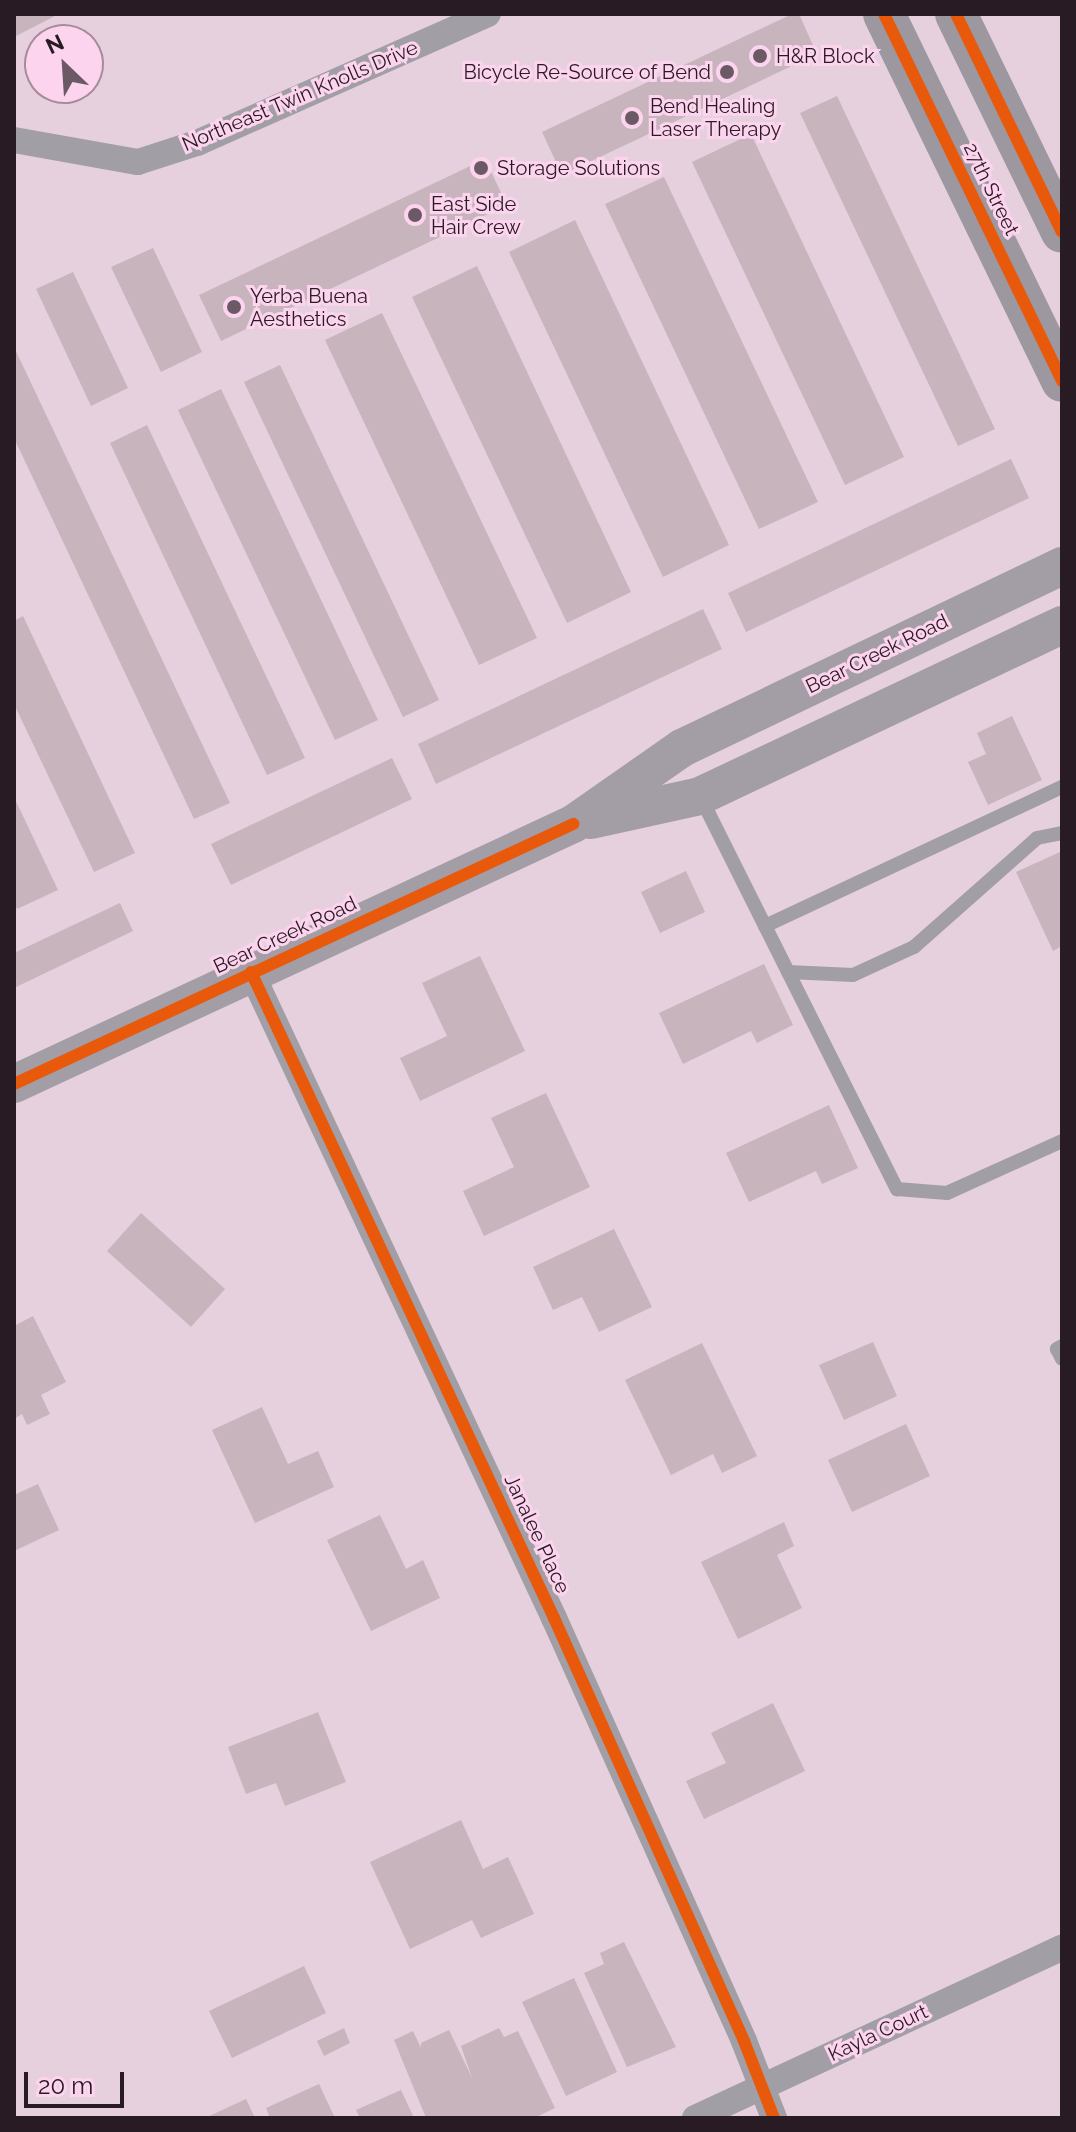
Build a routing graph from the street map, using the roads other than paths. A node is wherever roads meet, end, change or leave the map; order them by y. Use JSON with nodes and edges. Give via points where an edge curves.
{"nodes":[{"id":1,"x":488,"y":14,"type":"edge"},
{"id":2,"x":884,"y":14,"type":"edge"},
{"id":3,"x":956,"y":14,"type":"edge"},
{"id":4,"x":14,"y":140,"type":"edge"},
{"id":5,"x":1062,"y":232,"type":"edge"},
{"id":6,"x":1062,"y":381,"type":"edge"},
{"id":7,"x":1062,"y":566,"type":"edge"},
{"id":8,"x":1062,"y":625,"type":"edge"},
{"id":9,"x":1062,"y":787,"type":"edge"},
{"id":10,"x":700,"y":796,"type":"junction"},
{"id":11,"x":573,"y":824,"type":"junction"},
{"id":12,"x":1062,"y":833,"type":"edge"},
{"id":13,"x":765,"y":926,"type":"junction"},
{"id":14,"x":251,"y":972,"type":"junction"},
{"id":15,"x":788,"y":972,"type":"junction"},
{"id":16,"x":14,"y":1084,"type":"edge"},
{"id":17,"x":1062,"y":1141,"type":"edge"},
{"id":18,"x":1062,"y":1346,"type":"edge"},
{"id":19,"x":1062,"y":1359,"type":"edge"},
{"id":20,"x":1062,"y":1948,"type":"edge"},
{"id":21,"x":759,"y":2087,"type":"junction"},
{"id":22,"x":695,"y":2118,"type":"edge"},
{"id":23,"x":774,"y":2118,"type":"edge"}],
"edges":[{"from":1,"to":4,"type":"street","name":"Northeast Twin Knolls Drive","via":[[197,143],[138,162]]},
{"from":2,"to":6,"type":"main road","name":"27th Street"},
{"from":3,"to":5,"type":"main road"},
{"from":7,"to":11,"type":"street","name":"Bear Creek Road","via":[[682,748]]},
{"from":8,"to":10,"type":"street","name":"Bear Creek Road"},
{"from":9,"to":13,"type":"lane"},
{"from":10,"to":11,"type":"street","name":"Bear Creek Road"},
{"from":10,"to":13,"type":"lane"},
{"from":11,"to":14,"type":"street","name":"Bear Creek Road"},
{"from":12,"to":15,"type":"lane","via":[[1037,838],[914,947],[853,975]]},
{"from":13,"to":15,"type":"lane"},
{"from":14,"to":16,"type":"street","name":"Bear Creek Road"},
{"from":14,"to":21,"type":"street","name":"Janalee Place","via":[[560,1631],[744,2041]]},
{"from":15,"to":17,"type":"lane","via":[[897,1189],[947,1193]]},
{"from":18,"to":19,"type":"lane","via":[[1057,1349]]},
{"from":20,"to":21,"type":"street","name":"Kayla Court"},
{"from":21,"to":22,"type":"street","name":"Kayla Court"},
{"from":21,"to":23,"type":"street","name":"Janalee Place"}]}
